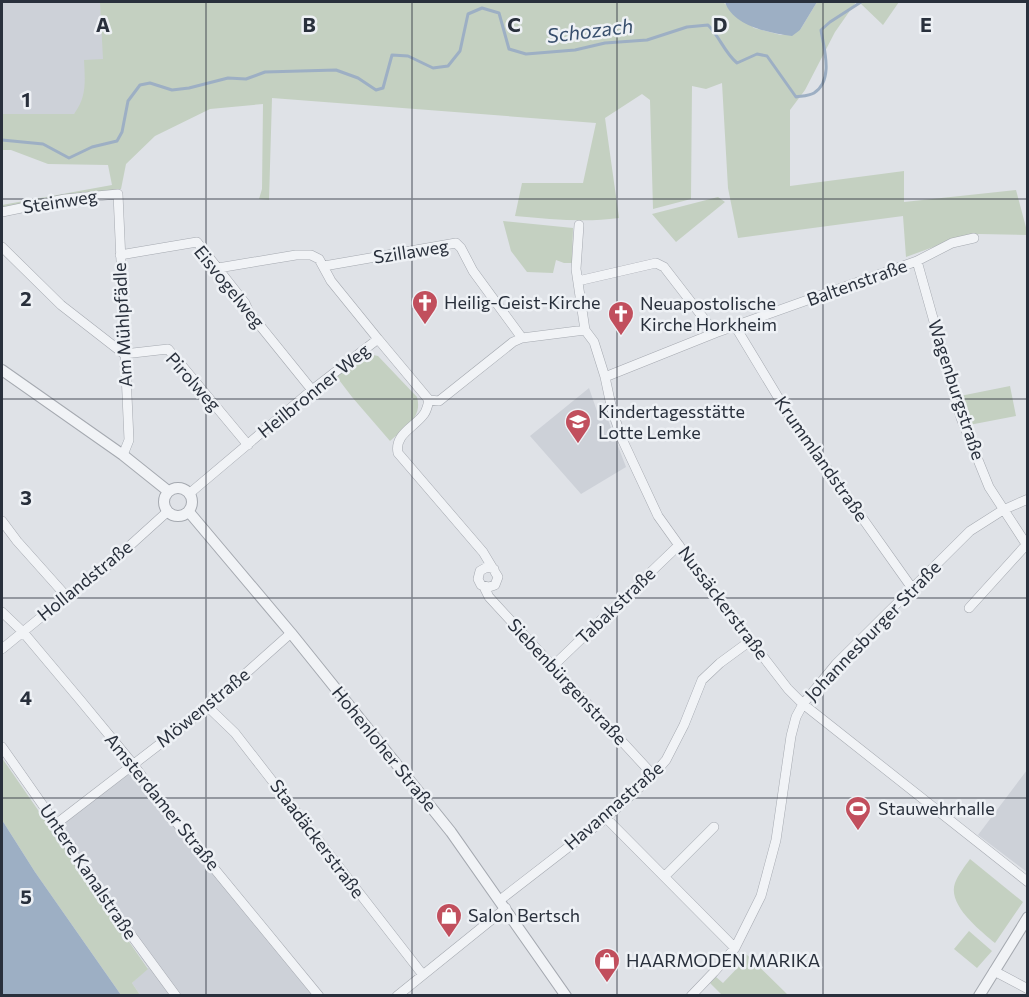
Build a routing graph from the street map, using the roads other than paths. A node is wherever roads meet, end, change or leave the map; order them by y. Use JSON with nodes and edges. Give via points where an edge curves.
{"nodes":[{"id":1,"x":118,"y":194,"type":"joint"},
{"id":2,"x":2,"y":212,"type":"edge"},
{"id":3,"x":579,"y":225,"type":"dead end"},
{"id":4,"x":974,"y":238,"type":"dead end"},
{"id":5,"x":2,"y":247,"type":"edge"},
{"id":6,"x":120,"y":255,"type":"junction"},
{"id":7,"x":917,"y":261,"type":"junction"},
{"id":8,"x":324,"y":266,"type":"junction"},
{"id":9,"x":218,"y":268,"type":"junction"},
{"id":10,"x":578,"y":281,"type":"junction"},
{"id":11,"x":735,"y":326,"type":"junction"},
{"id":12,"x":585,"y":330,"type":"junction"},
{"id":13,"x":715,"y":333,"type":"junction"},
{"id":14,"x":522,"y":338,"type":"junction"},
{"id":15,"x":378,"y":339,"type":"junction"},
{"id":16,"x":124,"y":354,"type":"junction"},
{"id":17,"x":2,"y":370,"type":"edge"},
{"id":18,"x":605,"y":377,"type":"junction"},
{"id":19,"x":312,"y":390,"type":"junction"},
{"id":20,"x":429,"y":400,"type":"junction"},
{"id":21,"x":248,"y":446,"type":"junction"},
{"id":22,"x":123,"y":455,"type":"junction"},
{"id":23,"x":168,"y":491,"type":"junction"},
{"id":24,"x":190,"y":493,"type":"junction"},
{"id":25,"x":1028,"y":499,"type":"edge"},
{"id":26,"x":1003,"y":510,"type":"junction"},
{"id":27,"x":168,"y":512,"type":"junction"},
{"id":28,"x":189,"y":512,"type":"junction"},
{"id":29,"x":2,"y":521,"type":"edge"},
{"id":30,"x":679,"y":545,"type":"junction"},
{"id":31,"x":1027,"y":546,"type":"edge"},
{"id":32,"x":494,"y":569,"type":"junction"},
{"id":33,"x":484,"y":587,"type":"junction"},
{"id":34,"x":912,"y":588,"type":"junction"},
{"id":35,"x":67,"y":597,"type":"junction"},
{"id":36,"x":969,"y":608,"type":"dead end"},
{"id":37,"x":2,"y":612,"type":"edge"},
{"id":38,"x":23,"y":632,"type":"junction"},
{"id":39,"x":291,"y":633,"type":"junction"},
{"id":40,"x":750,"y":641,"type":"junction"},
{"id":41,"x":2,"y":649,"type":"edge"},
{"id":42,"x":553,"y":666,"type":"junction"},
{"id":43,"x":803,"y":704,"type":"junction"},
{"id":44,"x":208,"y":707,"type":"junction"},
{"id":45,"x":2,"y":747,"type":"edge"},
{"id":46,"x":133,"y":764,"type":"junction"},
{"id":47,"x":653,"y":775,"type":"junction"},
{"id":48,"x":606,"y":818,"type":"junction"},
{"id":49,"x":56,"y":824,"type":"junction"},
{"id":50,"x":714,"y":827,"type":"dead end"},
{"id":51,"x":665,"y":876,"type":"junction"},
{"id":52,"x":1028,"y":882,"type":"edge"},
{"id":53,"x":503,"y":904,"type":"junction"},
{"id":54,"x":1028,"y":917,"type":"edge"},
{"id":55,"x":735,"y":948,"type":"junction"},
{"id":56,"x":994,"y":971,"type":"junction"},
{"id":57,"x":423,"y":975,"type":"junction"},
{"id":58,"x":1028,"y":989,"type":"edge"},
{"id":59,"x":176,"y":996,"type":"edge"},
{"id":60,"x":319,"y":996,"type":"edge"},
{"id":61,"x":397,"y":996,"type":"edge"},
{"id":62,"x":566,"y":996,"type":"edge"},
{"id":63,"x":691,"y":996,"type":"edge"},
{"id":64,"x":979,"y":996,"type":"edge"}],
"edges":[{"from":1,"to":2,"type":"street","name":"Steinweg","via":[[65,199]]},
{"from":1,"to":6,"type":"street","name":"Am Mühlpfädle"},
{"from":3,"to":10,"type":"street","name":"Nussäckerstraße"},
{"from":4,"to":7,"type":"street","name":"Baltenstraße","via":[[952,243]]},
{"from":5,"to":16,"type":"street","via":[[61,305]]},
{"from":6,"to":9,"type":"street","name":"Eisvogelweg","via":[[197,242]]},
{"from":6,"to":16,"type":"street","name":"Am Mühlpfädle"},
{"from":7,"to":11,"type":"street","name":"Baltenstraße"},
{"from":7,"to":26,"type":"street","name":"Wagenburgstraße","via":[[961,418],[989,487]]},
{"from":8,"to":9,"type":"street","via":[[319,258],[296,255]]},
{"from":8,"to":14,"type":"street","name":"Szillaweg","via":[[456,243]]},
{"from":8,"to":15,"type":"street","via":[[331,281]]},
{"from":9,"to":19,"type":"street","name":"Eisvogelweg"},
{"from":10,"to":12,"type":"street","name":"Nussäckerstraße"},
{"from":10,"to":13,"type":"street","via":[[656,263],[664,267]]},
{"from":11,"to":13,"type":"street","name":"Baltenstraße"},
{"from":11,"to":34,"type":"street","name":"Krummlandstraße","via":[[788,412]]},
{"from":12,"to":14,"type":"street"},
{"from":12,"to":18,"type":"street","name":"Nussäckerstraße","via":[[594,342]]},
{"from":13,"to":18,"type":"street","name":"Baltenstraße"},
{"from":14,"to":20,"type":"street","via":[[439,401]]},
{"from":15,"to":19,"type":"street","name":"Heilbronner Weg"},
{"from":15,"to":20,"type":"street","name":"Heilbronner Weg"},
{"from":16,"to":21,"type":"street","name":"Pirolweg","via":[[168,349]]},
{"from":16,"to":22,"type":"street","name":"Am Mühlpfädle","via":[[129,440]]},
{"from":17,"to":22,"type":"street"},
{"from":18,"to":30,"type":"street","name":"Nussäckerstraße","via":[[622,439],[658,516]]},
{"from":19,"to":21,"type":"street","name":"Heilbronner Weg"},
{"from":20,"to":32,"type":"street","via":[[424,413],[403,434],[398,453]]},
{"from":21,"to":24,"type":"street","name":"Heilbronner Weg"},
{"from":22,"to":23,"type":"street"},
{"from":23,"to":24,"type":"street","via":[[179,487]]},
{"from":23,"to":27,"type":"street","via":[[164,498]]},
{"from":24,"to":28,"type":"street","via":[[193,499]]},
{"from":25,"to":26,"type":"street","name":"Johannesburger Straße"},
{"from":26,"to":31,"type":"street","name":"Wagenburgstraße"},
{"from":26,"to":34,"type":"street","name":"Johannesburger Straße","via":[[970,531]]},
{"from":27,"to":28,"type":"street","via":[[178,516]]},
{"from":27,"to":35,"type":"street","name":"Hollandstraße"},
{"from":28,"to":39,"type":"street","name":"Hohenloher Straße"},
{"from":29,"to":35,"type":"street"},
{"from":30,"to":40,"type":"street","name":"Nussäckerstraße"},
{"from":30,"to":42,"type":"street","name":"Tabakstraße"},
{"from":31,"to":36,"type":"street","name":"Wagenburgstraße"},
{"from":32,"to":33,"type":"street","via":[[497,581]]},
{"from":32,"to":33,"type":"street","via":[[480,571],[478,579]]},
{"from":33,"to":42,"type":"street","name":"Siebenbürgenstraße"},
{"from":34,"to":43,"type":"street","name":"Johannesburger Straße","via":[[836,664]]},
{"from":35,"to":38,"type":"street","name":"Hollandstraße"},
{"from":37,"to":38,"type":"street","name":"Amsterdamer Straße"},
{"from":38,"to":41,"type":"street","name":"Hollandstraße"},
{"from":38,"to":46,"type":"street","name":"Amsterdamer Straße"},
{"from":39,"to":44,"type":"street","name":"Möwenstraße"},
{"from":39,"to":53,"type":"street","name":"Hohenloher Straße","via":[[451,832]]},
{"from":40,"to":43,"type":"street","name":"Nussäckerstraße"},
{"from":40,"to":47,"type":"street","name":"Havannastraße","via":[[702,680],[666,760]]},
{"from":42,"to":47,"type":"street","name":"Siebenbürgenstraße"},
{"from":43,"to":52,"type":"street","name":"Nussäckerstraße"},
{"from":43,"to":55,"type":"street","name":"Johannesburger Straße","via":[[791,736],[769,869],[761,896]]},
{"from":44,"to":46,"type":"street","name":"Möwenstraße"},
{"from":44,"to":57,"type":"street","name":"Staadäckerstraße","via":[[242,742]]},
{"from":45,"to":49,"type":"street","name":"Untere Kanalstraße"},
{"from":46,"to":49,"type":"street","name":"Möwenstraße"},
{"from":46,"to":60,"type":"street","name":"Amsterdamer Straße"},
{"from":47,"to":48,"type":"street","name":"Havannastraße"},
{"from":48,"to":51,"type":"street"},
{"from":48,"to":53,"type":"street","name":"Havannastraße"},
{"from":49,"to":59,"type":"street","name":"Untere Kanalstraße","via":[[82,868]]},
{"from":50,"to":51,"type":"street"},
{"from":51,"to":55,"type":"street"},
{"from":53,"to":57,"type":"street","name":"Havannastraße"},
{"from":53,"to":62,"type":"street","name":"Hohenloher Straße"},
{"from":54,"to":56,"type":"street"},
{"from":55,"to":63,"type":"street","name":"Johannesburger Straße"},
{"from":56,"to":58,"type":"street"},
{"from":56,"to":64,"type":"street"},
{"from":57,"to":61,"type":"street","name":"Havannastraße"}]}
